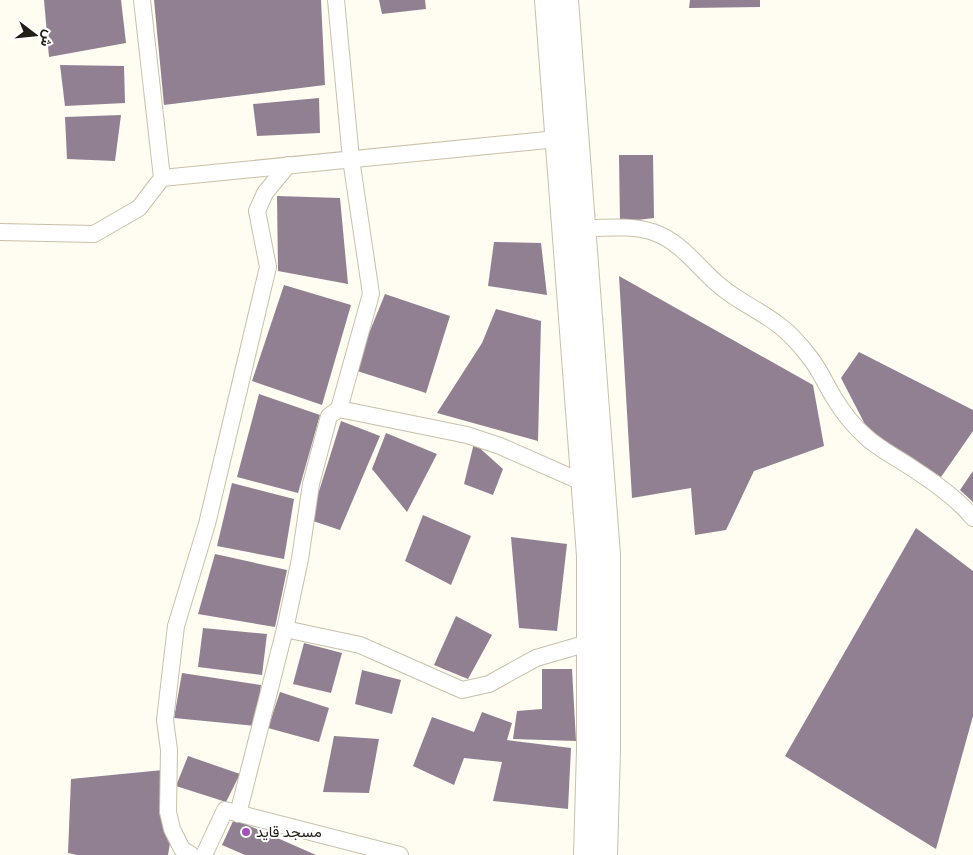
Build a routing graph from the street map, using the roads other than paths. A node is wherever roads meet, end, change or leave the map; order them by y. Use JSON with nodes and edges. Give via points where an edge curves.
{"nodes":[{"id":1,"x":142,"y":0,"type":"edge"},
{"id":2,"x":336,"y":0,"type":"edge"},
{"id":3,"x":546,"y":0,"type":"edge"},
{"id":4,"x":567,"y":0,"type":"edge"},
{"id":5,"x":556,"y":139,"type":"junction"},
{"id":6,"x":352,"y":159,"type":"junction"},
{"id":7,"x":288,"y":165,"type":"junction"},
{"id":8,"x":162,"y":178,"type":"junction"},
{"id":9,"x":585,"y":228,"type":"junction"},
{"id":10,"x":0,"y":232,"type":"edge"},
{"id":11,"x":339,"y":409,"type":"junction"},
{"id":12,"x":582,"y":482,"type":"junction"},
{"id":13,"x":973,"y":518,"type":"edge"},
{"id":14,"x":285,"y":629,"type":"junction"},
{"id":15,"x":588,"y":643,"type":"junction"},
{"id":16,"x":238,"y":814,"type":"junction"},
{"id":17,"x":190,"y":855,"type":"edge"},
{"id":18,"x":204,"y":855,"type":"edge"},
{"id":19,"x":400,"y":855,"type":"edge"},
{"id":20,"x":585,"y":855,"type":"edge"},
{"id":21,"x":606,"y":855,"type":"edge"}],
"edges":[{"from":1,"to":8,"type":"street"},
{"from":2,"to":6,"type":"street"},
{"from":3,"to":5,"type":"street"},
{"from":4,"to":9,"type":"street"},
{"from":5,"to":6,"type":"street"},
{"from":5,"to":12,"type":"street"},
{"from":6,"to":7,"type":"street"},
{"from":6,"to":11,"type":"street","via":[[371,294]]},
{"from":7,"to":8,"type":"street"},
{"from":7,"to":17,"type":"street","via":[[265,193],[257,211],[268,267],[207,524],[176,626],[165,720],[170,750],[168,812],[182,849]]},
{"from":8,"to":10,"type":"street","via":[[139,208],[94,234]]},
{"from":9,"to":13,"type":"street","via":[[634,227],[672,241],[719,285],[780,325],[797,341],[849,420],[865,437],[944,490]]},
{"from":9,"to":21,"type":"street","via":[[609,555]]},
{"from":11,"to":12,"type":"street","via":[[467,435]]},
{"from":11,"to":14,"type":"street","via":[[329,416],[311,484]]},
{"from":12,"to":15,"type":"street","via":[[588,556]]},
{"from":14,"to":15,"type":"street","via":[[360,645],[462,690],[489,684],[536,658]]},
{"from":14,"to":16,"type":"street"},
{"from":15,"to":20,"type":"street"},
{"from":16,"to":18,"type":"street","via":[[224,810]]},
{"from":16,"to":19,"type":"street"}]}
